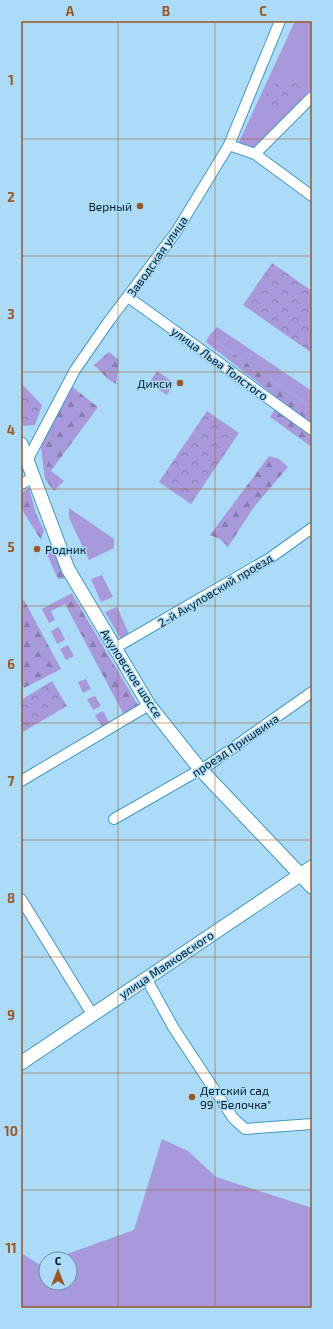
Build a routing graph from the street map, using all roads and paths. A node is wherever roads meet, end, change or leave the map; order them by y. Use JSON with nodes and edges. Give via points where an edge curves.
{"nodes":[{"id":1,"x":280,"y":21,"type":"edge"},
{"id":2,"x":312,"y":97,"type":"edge"},
{"id":3,"x":229,"y":145,"type":"junction"},
{"id":4,"x":255,"y":154,"type":"junction"},
{"id":5,"x":312,"y":196,"type":"edge"},
{"id":6,"x":128,"y":297,"type":"junction"},
{"id":7,"x":312,"y":430,"type":"edge"},
{"id":8,"x":21,"y":444,"type":"edge"},
{"id":9,"x":28,"y":459,"type":"junction"},
{"id":10,"x":33,"y":478,"type":"junction"},
{"id":11,"x":21,"y":484,"type":"edge"},
{"id":12,"x":312,"y":528,"type":"edge"},
{"id":13,"x":115,"y":648,"type":"junction"},
{"id":14,"x":312,"y":692,"type":"edge"},
{"id":15,"x":149,"y":705,"type":"junction"},
{"id":16,"x":200,"y":769,"type":"junction"},
{"id":17,"x":21,"y":781,"type":"edge"},
{"id":18,"x":114,"y":819,"type":"dead end"},
{"id":19,"x":312,"y":867,"type":"edge"},
{"id":20,"x":300,"y":875,"type":"junction"},
{"id":21,"x":312,"y":887,"type":"edge"},
{"id":22,"x":21,"y":899,"type":"edge"},
{"id":23,"x":146,"y":978,"type":"junction"},
{"id":24,"x":92,"y":1014,"type":"junction"},
{"id":25,"x":21,"y":1063,"type":"edge"},
{"id":26,"x":312,"y":1124,"type":"edge"}],
"edges":[{"from":1,"to":3,"type":"street","name":"Заводская улица"},
{"from":2,"to":4,"type":"street"},
{"from":3,"to":4,"type":"street"},
{"from":3,"to":6,"type":"street","name":"Заводская улица","via":[[176,232]]},
{"from":4,"to":5,"type":"street"},
{"from":6,"to":7,"type":"street","name":"улица Льва Толстого"},
{"from":6,"to":9,"type":"street","name":"Заводская улица","via":[[75,370]]},
{"from":8,"to":9,"type":"street","name":"Акуловское шоссе"},
{"from":9,"to":10,"type":"street","name":"Акуловское шоссе"},
{"from":10,"to":11,"type":"street"},
{"from":10,"to":13,"type":"street","name":"Акуловское шоссе","via":[[68,569]]},
{"from":12,"to":13,"type":"street","name":"2-й Акуловский проезд","via":[[270,558]]},
{"from":13,"to":15,"type":"street","name":"Акуловское шоссе"},
{"from":14,"to":16,"type":"street","name":"проезд Пришвина"},
{"from":15,"to":16,"type":"street","name":"Акуловское шоссе"},
{"from":15,"to":17,"type":"street"},
{"from":16,"to":18,"type":"street","name":"проезд Пришвина"},
{"from":16,"to":20,"type":"street","name":"Акуловское шоссе"},
{"from":19,"to":20,"type":"street","name":"улица Маяковского"},
{"from":20,"to":21,"type":"street","name":"Акуловское шоссе"},
{"from":20,"to":23,"type":"street","name":"улица Маяковского"},
{"from":22,"to":24,"type":"street"},
{"from":23,"to":24,"type":"street","name":"улица Маяковского"},
{"from":23,"to":26,"type":"street","via":[[177,1033],[233,1118],[245,1129]]},
{"from":24,"to":25,"type":"street","name":"улица Маяковского"}]}
